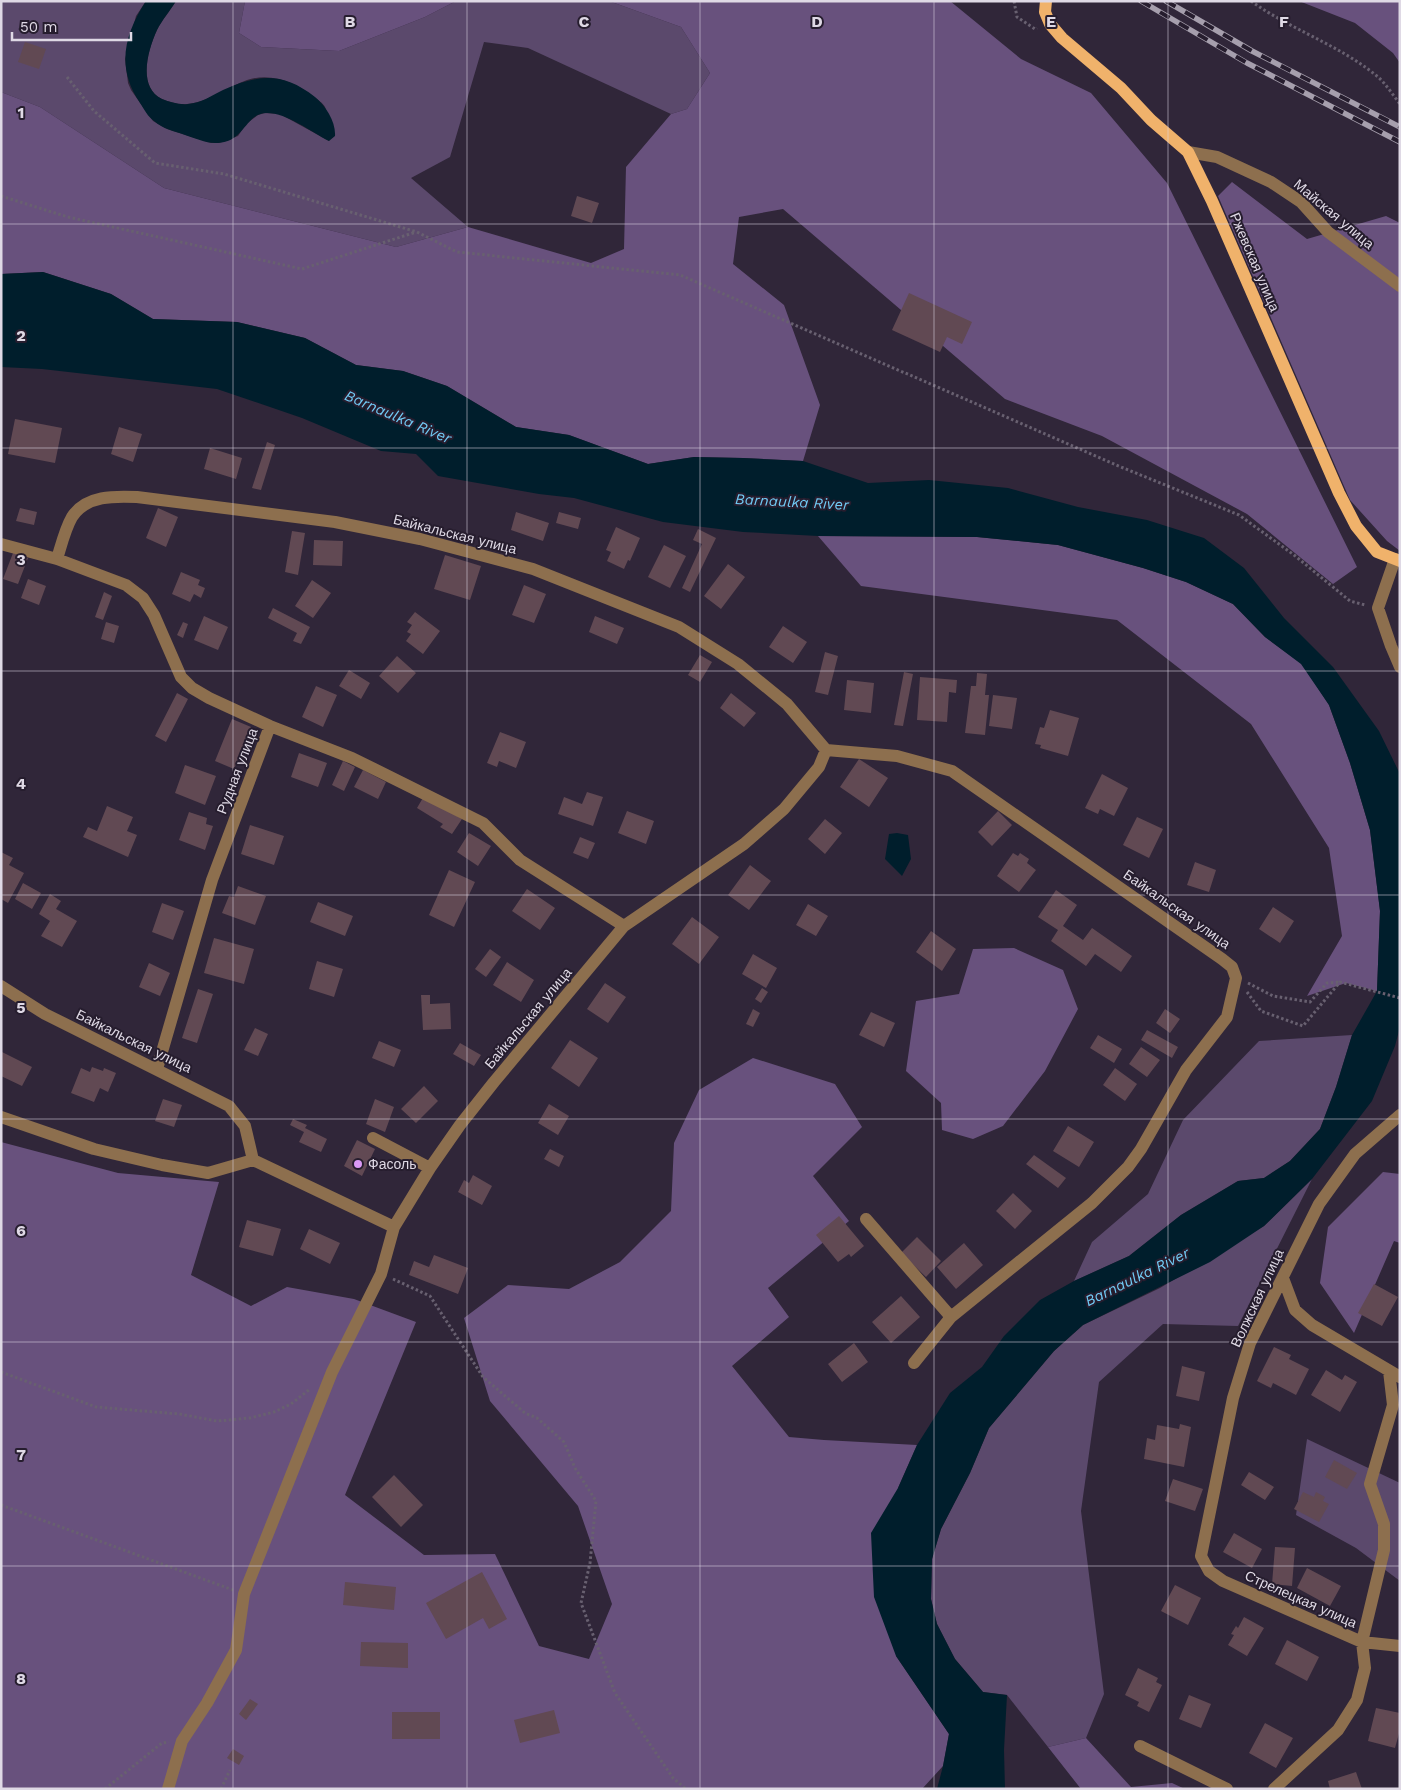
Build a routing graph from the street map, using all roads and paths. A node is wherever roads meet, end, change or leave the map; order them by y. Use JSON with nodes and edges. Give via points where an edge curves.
{"nodes":[{"id":1,"x":1014,"y":1,"type":"edge"},
{"id":2,"x":1046,"y":1,"type":"edge"},
{"id":3,"x":1251,"y":1,"type":"edge"},
{"id":4,"x":1050,"y":24,"type":"junction"},
{"id":5,"x":67,"y":77,"type":"dead end"},
{"id":6,"x":1400,"y":104,"type":"edge"},
{"id":7,"x":1188,"y":152,"type":"junction"},
{"id":8,"x":1,"y":196,"type":"edge"},
{"id":9,"x":417,"y":232,"type":"junction"},
{"id":10,"x":1400,"y":286,"type":"edge"},
{"id":11,"x":1,"y":544,"type":"edge"},
{"id":12,"x":57,"y":558,"type":"junction"},
{"id":13,"x":1397,"y":560,"type":"edge"},
{"id":14,"x":1378,"y":608,"type":"junction"},
{"id":15,"x":1400,"y":668,"type":"edge"},
{"id":16,"x":270,"y":726,"type":"junction"},
{"id":17,"x":826,"y":750,"type":"junction"},
{"id":18,"x":624,"y":926,"type":"junction"},
{"id":19,"x":1236,"y":978,"type":"junction"},
{"id":20,"x":1340,"y":982,"type":"junction"},
{"id":21,"x":1,"y":986,"type":"edge"},
{"id":22,"x":1400,"y":998,"type":"edge"},
{"id":23,"x":157,"y":1069,"type":"junction"},
{"id":24,"x":1400,"y":1115,"type":"edge"},
{"id":25,"x":1,"y":1117,"type":"edge"},
{"id":26,"x":373,"y":1138,"type":"dead end"},
{"id":27,"x":253,"y":1160,"type":"junction"},
{"id":28,"x":430,"y":1168,"type":"junction"},
{"id":29,"x":866,"y":1219,"type":"dead end"},
{"id":30,"x":394,"y":1227,"type":"junction"},
{"id":31,"x":381,"y":1274,"type":"junction"},
{"id":32,"x":1283,"y":1278,"type":"junction"},
{"id":33,"x":951,"y":1316,"type":"junction"},
{"id":34,"x":914,"y":1363,"type":"dead end"},
{"id":35,"x":1,"y":1372,"type":"edge"},
{"id":36,"x":1395,"y":1374,"type":"edge"},
{"id":37,"x":313,"y":1387,"type":"dead end"},
{"id":38,"x":1,"y":1505,"type":"edge"},
{"id":39,"x":1202,"y":1556,"type":"joint"},
{"id":40,"x":244,"y":1594,"type":"junction"},
{"id":41,"x":1362,"y":1642,"type":"junction"},
{"id":42,"x":1400,"y":1646,"type":"edge"},
{"id":43,"x":182,"y":1741,"type":"junction"},
{"id":44,"x":1140,"y":1746,"type":"dead end"},
{"id":45,"x":230,"y":1770,"type":"dead end"},
{"id":46,"x":105,"y":1789,"type":"edge"},
{"id":47,"x":168,"y":1789,"type":"edge"},
{"id":48,"x":221,"y":1789,"type":"edge"},
{"id":49,"x":686,"y":1789,"type":"edge"},
{"id":50,"x":1227,"y":1789,"type":"edge"},
{"id":51,"x":1274,"y":1789,"type":"edge"}],
"edges":[{"from":1,"to":4,"type":"path","via":[[1017,17],[1035,28]]},
{"from":2,"to":4,"type":"main road","via":[[1045,12]]},
{"from":3,"to":6,"type":"path","via":[[1272,16],[1349,56],[1379,78]]},
{"from":4,"to":7,"type":"main road","name":"Ржевская улица"},
{"from":5,"to":9,"type":"path","via":[[94,111],[155,163],[224,174]]},
{"from":7,"to":10,"type":"street","name":"Майская улица","via":[[1216,157],[1271,182],[1301,202],[1328,232]]},
{"from":7,"to":13,"type":"main road","name":"Ржевская улица","via":[[1339,493],[1356,526],[1377,552]]},
{"from":8,"to":9,"type":"path","via":[[68,217],[302,269]]},
{"from":9,"to":14,"type":"path","via":[[457,252],[680,276],[1240,516],[1350,601]]},
{"from":11,"to":12,"type":"street","name":"Рудная улица"},
{"from":12,"to":16,"type":"street","name":"Рудная улица","via":[[126,585],[143,598],[154,615],[181,677],[208,698]]},
{"from":12,"to":17,"type":"street","name":"Байкальская улица","via":[[72,517],[99,498],[116,496],[335,522],[420,539],[533,569],[679,627],[738,664],[786,704]]},
{"from":13,"to":14,"type":"street"},
{"from":14,"to":15,"type":"street"},
{"from":16,"to":18,"type":"street","via":[[352,758],[484,823],[520,860]]},
{"from":16,"to":23,"type":"street","name":"Рудная улица","via":[[212,880]]},
{"from":17,"to":18,"type":"street","name":"Байкальская улица","via":[[819,767],[784,809],[744,844]]},
{"from":17,"to":19,"type":"street","name":"Байкальская улица","via":[[897,756],[952,771],[1232,966]]},
{"from":18,"to":28,"type":"street","name":"Байкальская улица","via":[[494,1082]]},
{"from":19,"to":20,"type":"path","via":[[1273,996],[1310,1002],[1327,982]]},
{"from":19,"to":20,"type":"path","via":[[1261,1010],[1303,1026]]},
{"from":19,"to":33,"type":"street","via":[[1227,1017],[1186,1070],[1128,1167],[1092,1203]]},
{"from":20,"to":22,"type":"path"},
{"from":21,"to":23,"type":"street","name":"Байкальская улица","via":[[45,1014]]},
{"from":23,"to":27,"type":"street","name":"Байкальская улица","via":[[229,1106],[244,1126]]},
{"from":24,"to":32,"type":"street","name":"Волжская улица","via":[[1355,1154],[1319,1204]]},
{"from":25,"to":27,"type":"street","via":[[94,1148],[190,1170],[208,1173]]},
{"from":26,"to":28,"type":"street"},
{"from":27,"to":30,"type":"street"},
{"from":28,"to":30,"type":"street","name":"Байкальская улица"},
{"from":29,"to":33,"type":"street"},
{"from":30,"to":31,"type":"street","name":"Байкальская улица"},
{"from":31,"to":40,"type":"street","name":"Байкальская улица","via":[[332,1372]]},
{"from":31,"to":49,"type":"path","via":[[430,1296],[483,1377],[564,1442],[575,1468],[596,1501],[590,1563],[581,1603],[615,1693],[673,1778]]},
{"from":32,"to":36,"type":"street","via":[[1295,1310],[1312,1325]]},
{"from":32,"to":39,"type":"street","name":"Волжская улица","via":[[1250,1343],[1233,1398]]},
{"from":33,"to":34,"type":"street"},
{"from":35,"to":37,"type":"path","via":[[96,1407],[179,1414],[217,1421],[274,1412]]},
{"from":36,"to":41,"type":"street","via":[[1393,1405],[1370,1484],[1384,1524],[1384,1550]]},
{"from":38,"to":40,"type":"path"},
{"from":39,"to":41,"type":"street","name":"Стрелецкая улица","via":[[1210,1570],[1223,1581]]},
{"from":40,"to":43,"type":"street","name":"Байкальская улица","via":[[236,1650]]},
{"from":41,"to":42,"type":"street","name":"Стрелецкая улица"},
{"from":41,"to":51,"type":"street","via":[[1365,1668],[1357,1700],[1338,1730]]},
{"from":43,"to":46,"type":"path","via":[[162,1743]]},
{"from":43,"to":47,"type":"street","name":"Байкальская улица"},
{"from":44,"to":50,"type":"street"},
{"from":45,"to":48,"type":"path"}]}
